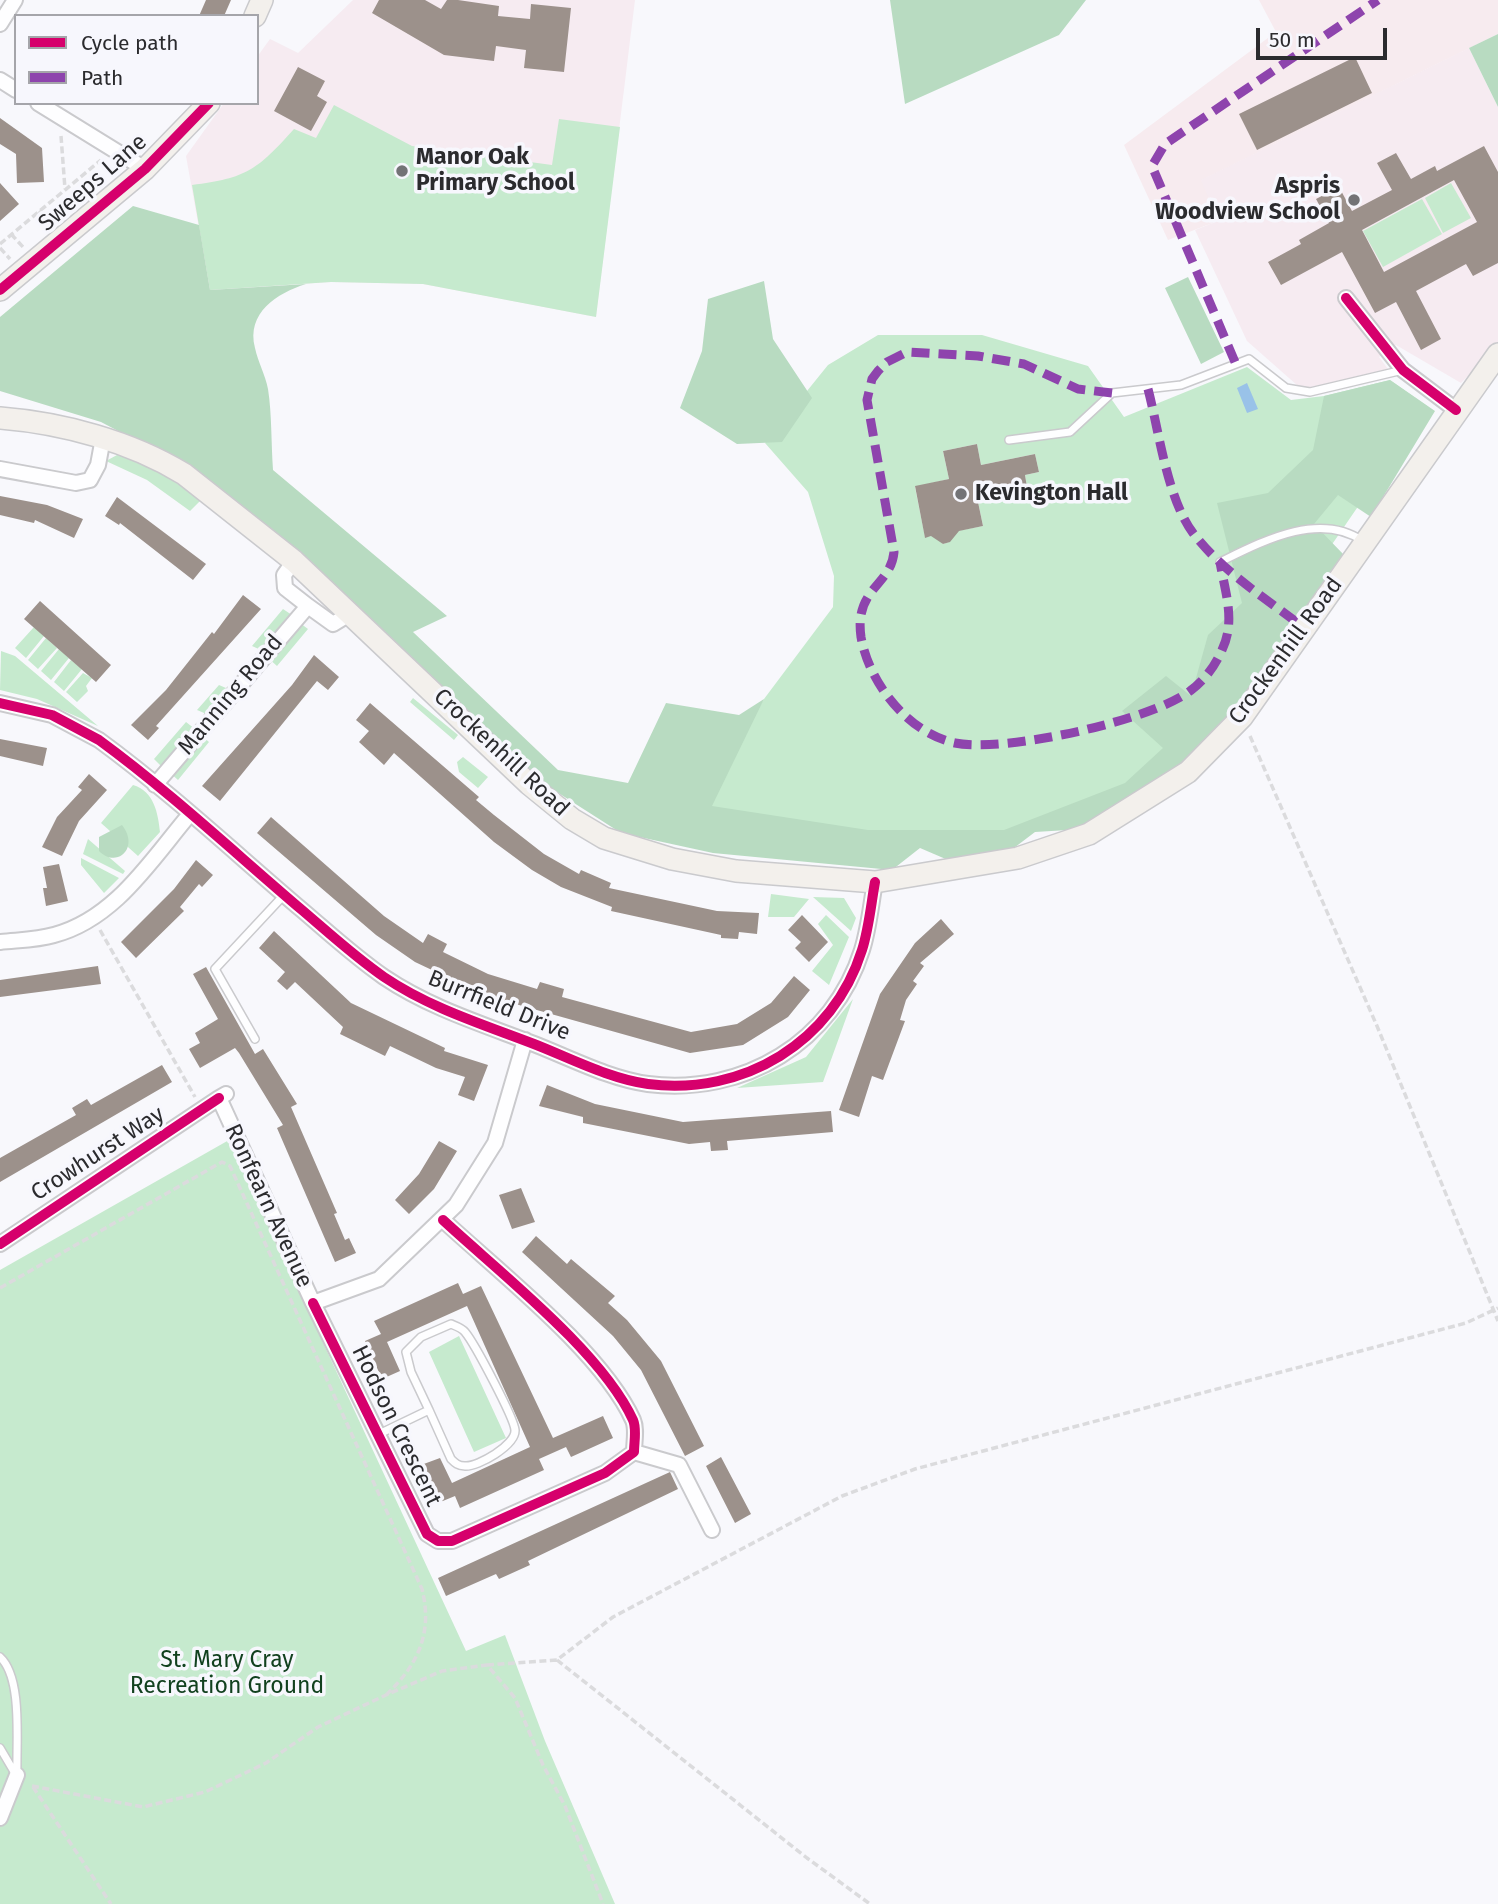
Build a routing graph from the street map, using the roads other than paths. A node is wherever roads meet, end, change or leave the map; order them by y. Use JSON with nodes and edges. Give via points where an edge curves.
{"nodes":[{"id":1,"x":15,"y":0,"type":"edge"},
{"id":2,"x":0,"y":24,"type":"edge"},
{"id":3,"x":41,"y":105,"type":"edge"},
{"id":4,"x":207,"y":105,"type":"edge"},
{"id":5,"x":145,"y":169,"type":"junction"},
{"id":6,"x":0,"y":290,"type":"edge"},
{"id":7,"x":1346,"y":299,"type":"dead end"},
{"id":8,"x":1498,"y":354,"type":"edge"},
{"id":9,"x":1403,"y":370,"type":"junction"},
{"id":10,"x":1456,"y":410,"type":"junction"},
{"id":11,"x":0,"y":418,"type":"edge"},
{"id":12,"x":103,"y":438,"type":"junction"},
{"id":13,"x":1009,"y":440,"type":"dead end"},
{"id":14,"x":0,"y":470,"type":"edge"},
{"id":15,"x":1364,"y":541,"type":"junction"},
{"id":16,"x":294,"y":561,"type":"junction"},
{"id":17,"x":1220,"y":562,"type":"dead end"},
{"id":18,"x":308,"y":606,"type":"junction"},
{"id":19,"x":351,"y":613,"type":"junction"},
{"id":20,"x":0,"y":703,"type":"edge"},
{"id":21,"x":155,"y":785,"type":"junction"},
{"id":22,"x":190,"y":814,"type":"junction"},
{"id":23,"x":875,"y":882,"type":"junction"},
{"id":24,"x":284,"y":895,"type":"junction"},
{"id":25,"x":0,"y":942,"type":"edge"},
{"id":26,"x":255,"y":1039,"type":"dead end"},
{"id":27,"x":525,"y":1041,"type":"junction"},
{"id":28,"x":223,"y":1096,"type":"joint"},
{"id":29,"x":443,"y":1220,"type":"junction"},
{"id":30,"x":0,"y":1244,"type":"edge"},
{"id":31,"x":313,"y":1303,"type":"junction"},
{"id":32,"x":429,"y":1410,"type":"junction"},
{"id":33,"x":379,"y":1434,"type":"junction"},
{"id":34,"x":634,"y":1452,"type":"junction"},
{"id":35,"x":712,"y":1530,"type":"dead end"},
{"id":36,"x":0,"y":1657,"type":"edge"},
{"id":37,"x":0,"y":1748,"type":"edge"},
{"id":38,"x":17,"y":1775,"type":"junction"},
{"id":39,"x":0,"y":1818,"type":"edge"}],
"edges":[{"from":1,"to":2,"type":"street"},
{"from":3,"to":5,"type":"street"},
{"from":4,"to":5,"type":"main road","name":"Sweeps Lane"},
{"from":5,"to":6,"type":"main road","name":"Sweeps Lane"},
{"from":7,"to":9,"type":"street"},
{"from":8,"to":10,"type":"main road","name":"Crockenhill Road"},
{"from":9,"to":10,"type":"street"},
{"from":9,"to":13,"type":"lane","via":[[1310,392],[1295,391],[1249,359],[1181,385],[1112,393],[1070,432]]},
{"from":10,"to":15,"type":"main road","name":"Crockenhill Road"},
{"from":11,"to":12,"type":"main road","name":"Crockenhill Road"},
{"from":12,"to":14,"type":"street","via":[[90,480],[76,483]]},
{"from":12,"to":16,"type":"main road","name":"Crockenhill Road","via":[[184,474]]},
{"from":15,"to":17,"type":"lane","via":[[1347,529],[1320,526],[1261,542]]},
{"from":15,"to":23,"type":"main road","name":"Crockenhill Road","via":[[1242,717],[1188,772],[1089,834],[1018,858]]},
{"from":16,"to":18,"type":"street","via":[[285,575],[285,588]]},
{"from":16,"to":19,"type":"main road","name":"Crockenhill Road"},
{"from":18,"to":19,"type":"street","via":[[333,624]]},
{"from":18,"to":21,"type":"street","name":"Manning Road"},
{"from":19,"to":23,"type":"main road","name":"Crockenhill Road","via":[[529,784],[604,838],[672,859],[736,871]]},
{"from":20,"to":21,"type":"street","name":"Burrfield Drive","via":[[52,715],[77,727]]},
{"from":21,"to":22,"type":"street","name":"Burrfield Drive"},
{"from":22,"to":24,"type":"street","name":"Burrfield Drive"},
{"from":22,"to":25,"type":"street","via":[[118,898],[94,919],[53,936]]},
{"from":23,"to":27,"type":"street","name":"Burrfield Drive","via":[[863,948],[831,1012],[788,1053],[747,1074],[713,1083],[647,1083]]},
{"from":24,"to":26,"type":"lane","via":[[215,969]]},
{"from":24,"to":27,"type":"street","name":"Burrfield Drive","via":[[360,959],[426,1003]]},
{"from":27,"to":29,"type":"street","name":"Ronfearn Avenue","via":[[495,1143],[471,1185]]},
{"from":28,"to":30,"type":"street","name":"Crowhurst Way"},
{"from":28,"to":31,"type":"street","name":"Ronfearn Avenue"},
{"from":29,"to":31,"type":"street","name":"Ronfearn Avenue","via":[[379,1279]]},
{"from":29,"to":34,"type":"street","via":[[584,1350],[635,1423]]},
{"from":31,"to":33,"type":"street","name":"Hodson Crescent"},
{"from":32,"to":32,"type":"lane","via":[[406,1352],[421,1337],[451,1324],[464,1330],[489,1374],[515,1428],[514,1439],[468,1467],[457,1465]]},
{"from":32,"to":33,"type":"lane"},
{"from":33,"to":34,"type":"street","name":"Hodson Crescent","via":[[421,1525],[438,1541],[452,1541],[605,1473]]},
{"from":34,"to":35,"type":"street","via":[[679,1465]]},
{"from":36,"to":38,"type":"lane","via":[[10,1666],[14,1684]]},
{"from":37,"to":38,"type":"lane"},
{"from":38,"to":39,"type":"street"}]}
